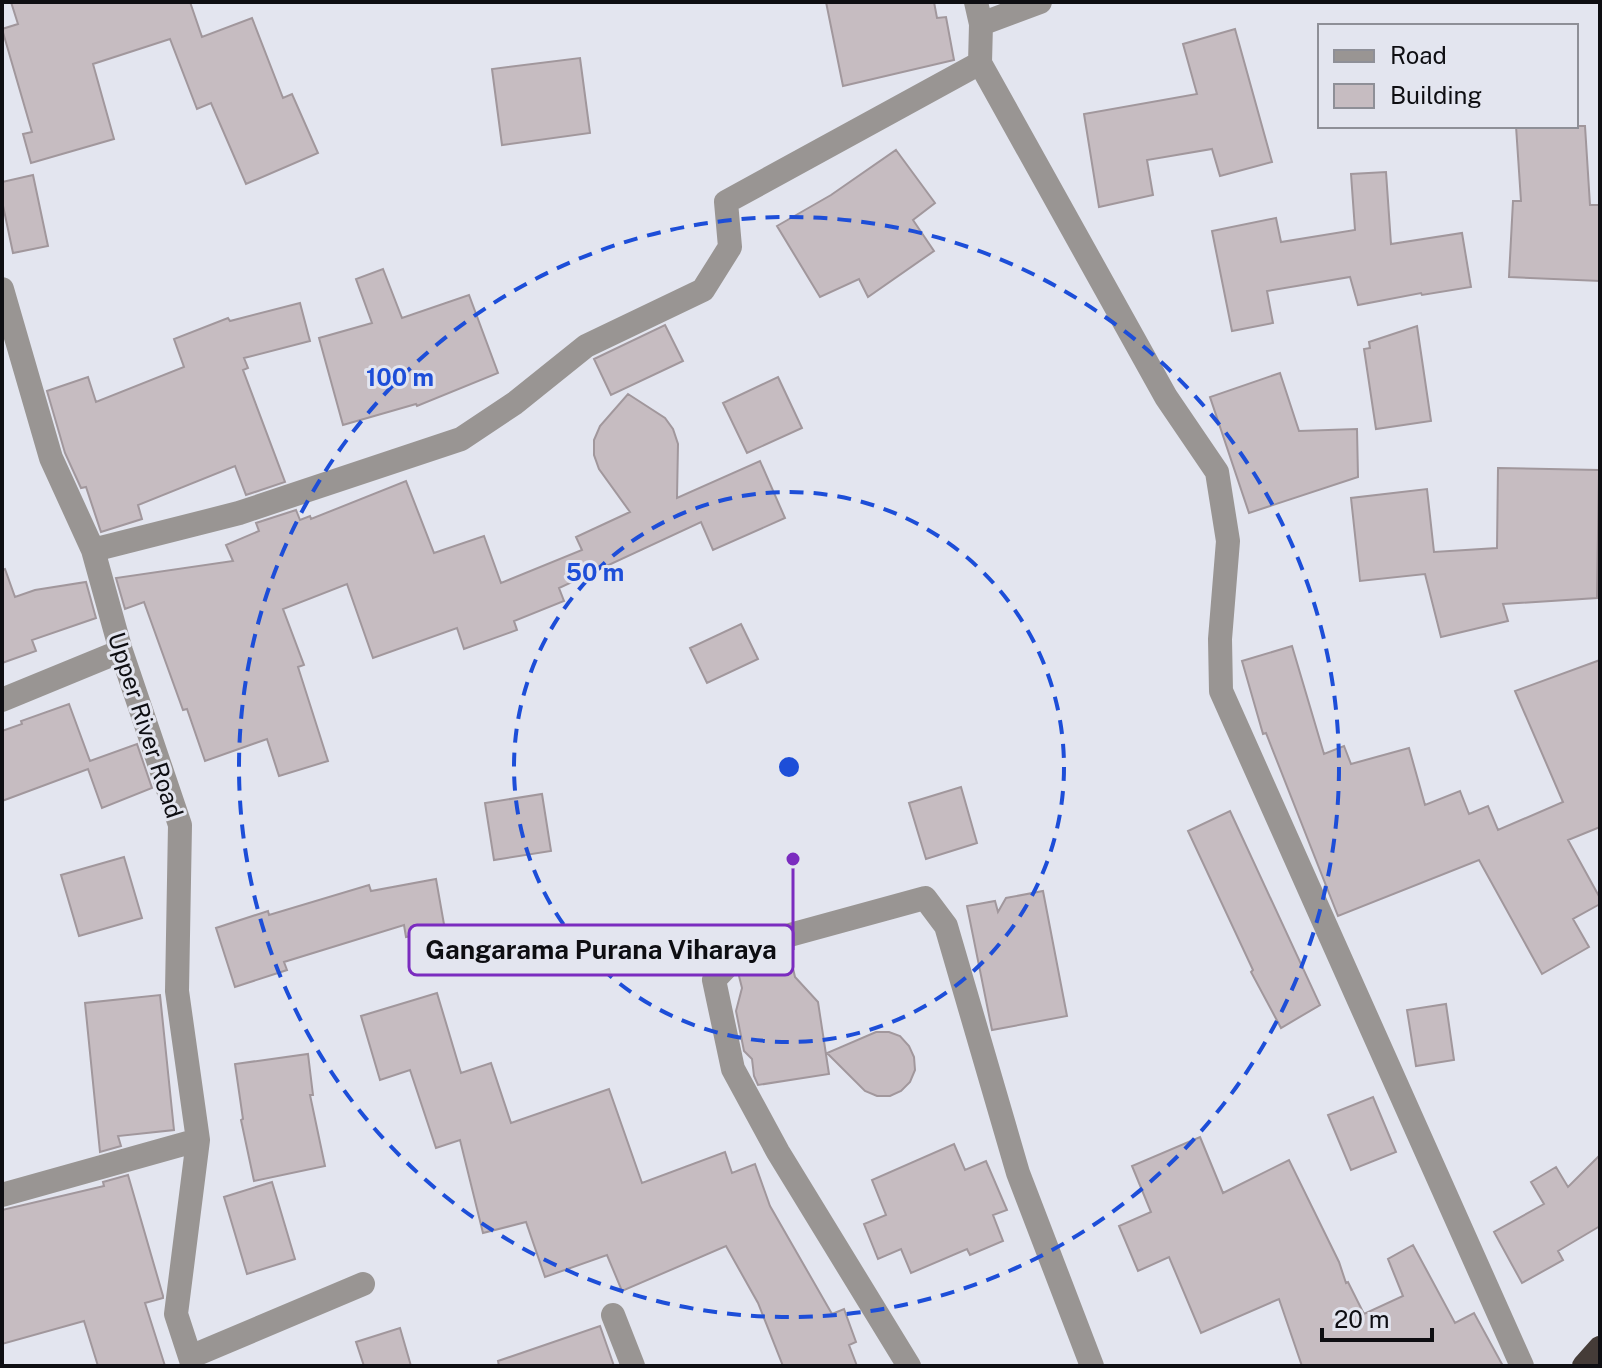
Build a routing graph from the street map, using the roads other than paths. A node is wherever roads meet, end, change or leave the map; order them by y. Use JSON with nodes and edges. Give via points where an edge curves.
{"nodes":[{"id":1,"x":1040,"y":2,"type":"edge"},
{"id":2,"x":978,"y":13,"type":"edge"},
{"id":3,"x":980,"y":63,"type":"junction"},
{"id":4,"x":2,"y":289,"type":"edge"},
{"id":5,"x":93,"y":550,"type":"junction"},
{"id":6,"x":121,"y":651,"type":"junction"},
{"id":7,"x":2,"y":700,"type":"edge"},
{"id":8,"x":198,"y":1140,"type":"junction"},
{"id":9,"x":2,"y":1195,"type":"edge"},
{"id":10,"x":363,"y":1284,"type":"dead end"},
{"id":11,"x":613,"y":1315,"type":"dead end"},
{"id":12,"x":1600,"y":1348,"type":"edge"},
{"id":13,"x":191,"y":1362,"type":"edge"},
{"id":14,"x":633,"y":1366,"type":"edge"},
{"id":15,"x":909,"y":1366,"type":"edge"},
{"id":16,"x":1092,"y":1366,"type":"edge"},
{"id":17,"x":1522,"y":1366,"type":"edge"},
{"id":18,"x":1584,"y":1366,"type":"edge"}],
"edges":[{"from":1,"to":2,"type":"street"},
{"from":2,"to":3,"type":"street"},
{"from":3,"to":5,"type":"street","via":[[726,202],[730,247],[703,290],[586,346],[461,439],[239,513]]},
{"from":3,"to":17,"type":"street","via":[[1166,397],[1217,472],[1228,541],[1221,691]]},
{"from":4,"to":5,"type":"street","name":"Upper River Road","via":[[51,458]]},
{"from":5,"to":6,"type":"street","name":"Upper River Road"},
{"from":6,"to":7,"type":"street"},
{"from":6,"to":8,"type":"street","name":"Upper River Road","via":[[180,825],[177,991]]},
{"from":8,"to":9,"type":"street"},
{"from":8,"to":13,"type":"street","name":"Upper River Road","via":[[176,1314]]},
{"from":10,"to":13,"type":"street"},
{"from":11,"to":14,"type":"street"},
{"from":12,"to":18,"type":"highway"},
{"from":15,"to":16,"type":"street","via":[[733,1069],[714,980],[746,947],[925,898],[946,926],[1018,1173]]}]}
